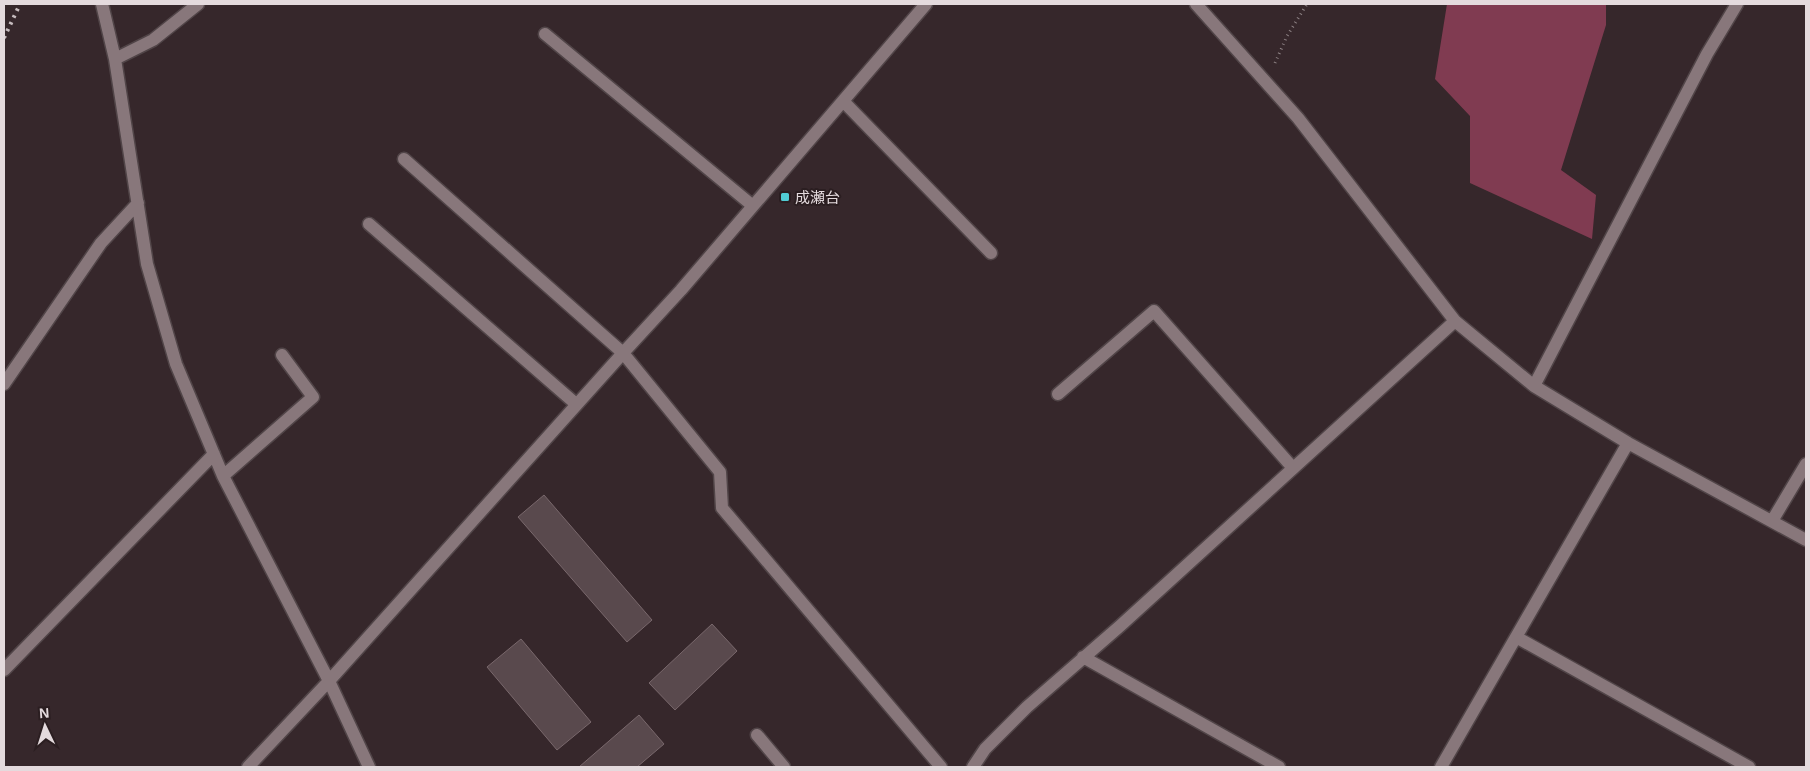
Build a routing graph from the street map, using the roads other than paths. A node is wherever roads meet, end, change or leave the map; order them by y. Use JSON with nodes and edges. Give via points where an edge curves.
{"nodes":[{"id":1,"x":102,"y":4,"type":"edge"},
{"id":2,"x":198,"y":4,"type":"edge"},
{"id":3,"x":926,"y":4,"type":"edge"},
{"id":4,"x":1196,"y":4,"type":"edge"},
{"id":5,"x":1737,"y":4,"type":"edge"},
{"id":6,"x":545,"y":34,"type":"dead end"},
{"id":7,"x":115,"y":59,"type":"junction"},
{"id":8,"x":843,"y":101,"type":"junction"},
{"id":9,"x":404,"y":159,"type":"dead end"},
{"id":10,"x":138,"y":203,"type":"junction"},
{"id":11,"x":753,"y":206,"type":"junction"},
{"id":12,"x":369,"y":224,"type":"dead end"},
{"id":13,"x":991,"y":253,"type":"dead end"},
{"id":14,"x":1455,"y":321,"type":"junction"},
{"id":15,"x":623,"y":353,"type":"junction"},
{"id":16,"x":282,"y":355,"type":"dead end"},
{"id":17,"x":4,"y":384,"type":"edge"},
{"id":18,"x":1534,"y":386,"type":"junction"},
{"id":19,"x":1058,"y":394,"type":"dead end"},
{"id":20,"x":576,"y":404,"type":"junction"},
{"id":21,"x":1628,"y":443,"type":"junction"},
{"id":22,"x":214,"y":454,"type":"junction"},
{"id":23,"x":1806,"y":464,"type":"edge"},
{"id":24,"x":1293,"y":468,"type":"junction"},
{"id":25,"x":223,"y":476,"type":"junction"},
{"id":26,"x":1772,"y":521,"type":"junction"},
{"id":27,"x":1806,"y":540,"type":"edge"},
{"id":28,"x":1516,"y":637,"type":"junction"},
{"id":29,"x":1083,"y":657,"type":"junction"},
{"id":30,"x":4,"y":670,"type":"edge"},
{"id":31,"x":329,"y":682,"type":"junction"},
{"id":32,"x":757,"y":735,"type":"dead end"},
{"id":33,"x":248,"y":767,"type":"edge"},
{"id":34,"x":369,"y":767,"type":"edge"},
{"id":35,"x":784,"y":767,"type":"edge"},
{"id":36,"x":941,"y":767,"type":"edge"},
{"id":37,"x":973,"y":767,"type":"edge"},
{"id":38,"x":1279,"y":767,"type":"edge"},
{"id":39,"x":1441,"y":767,"type":"edge"},
{"id":40,"x":1749,"y":767,"type":"edge"}],
"edges":[{"from":1,"to":7,"type":"street"},
{"from":2,"to":7,"type":"street","via":[[154,40]]},
{"from":3,"to":8,"type":"street"},
{"from":4,"to":14,"type":"street","via":[[1298,118]]},
{"from":5,"to":18,"type":"street","via":[[1707,54]]},
{"from":6,"to":11,"type":"street"},
{"from":7,"to":10,"type":"street"},
{"from":8,"to":11,"type":"street"},
{"from":8,"to":13,"type":"street"},
{"from":9,"to":15,"type":"street"},
{"from":10,"to":17,"type":"street","via":[[101,243]]},
{"from":10,"to":22,"type":"street","via":[[147,264],[176,364]]},
{"from":11,"to":15,"type":"street"},
{"from":12,"to":20,"type":"street"},
{"from":14,"to":18,"type":"street"},
{"from":14,"to":24,"type":"street"},
{"from":15,"to":20,"type":"street"},
{"from":15,"to":36,"type":"street","via":[[720,472],[722,508]]},
{"from":16,"to":25,"type":"street","via":[[314,397]]},
{"from":18,"to":21,"type":"street"},
{"from":19,"to":24,"type":"street","via":[[1154,311]]},
{"from":20,"to":31,"type":"street"},
{"from":21,"to":26,"type":"street"},
{"from":21,"to":28,"type":"street"},
{"from":22,"to":25,"type":"street"},
{"from":22,"to":30,"type":"street"},
{"from":23,"to":26,"type":"street"},
{"from":24,"to":29,"type":"street"},
{"from":25,"to":31,"type":"street"},
{"from":26,"to":27,"type":"street"},
{"from":28,"to":39,"type":"street"},
{"from":28,"to":40,"type":"street"},
{"from":29,"to":37,"type":"street","via":[[984,749]]},
{"from":29,"to":38,"type":"street"},
{"from":31,"to":33,"type":"street"},
{"from":31,"to":34,"type":"street"},
{"from":32,"to":35,"type":"street"}]}
